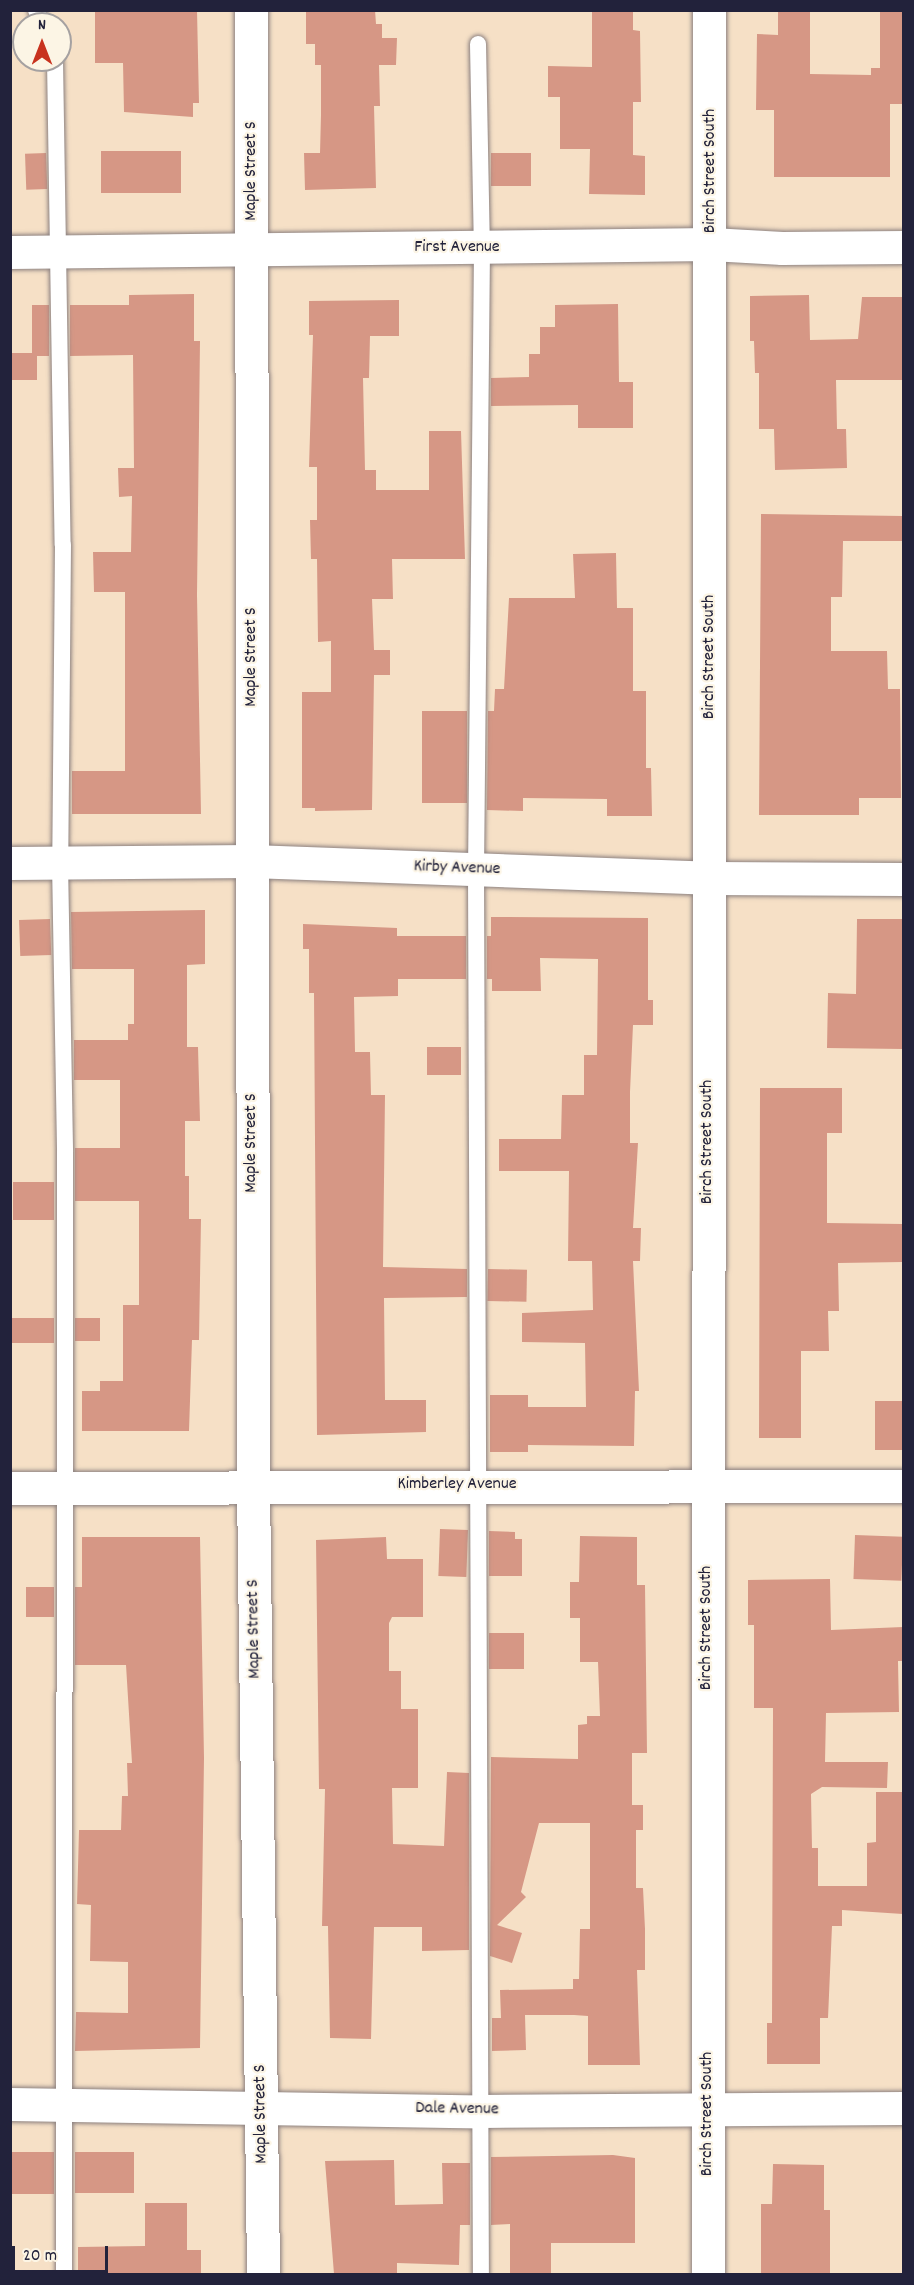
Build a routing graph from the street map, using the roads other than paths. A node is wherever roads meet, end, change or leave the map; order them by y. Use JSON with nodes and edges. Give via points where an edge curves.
{"nodes":[{"id":1,"x":251,"y":10,"type":"edge"},
{"id":2,"x":709,"y":10,"type":"edge"},
{"id":3,"x":478,"y":44,"type":"dead end"},
{"id":4,"x":55,"y":72,"type":"edge"},
{"id":5,"x":711,"y":244,"type":"junction"},
{"id":6,"x":903,"y":247,"type":"edge"},
{"id":7,"x":253,"y":248,"type":"junction"},
{"id":8,"x":482,"y":248,"type":"junction"},
{"id":9,"x":10,"y":252,"type":"edge"},
{"id":10,"x":60,"y":252,"type":"junction"},
{"id":11,"x":251,"y":861,"type":"junction"},
{"id":12,"x":10,"y":862,"type":"edge"},
{"id":13,"x":60,"y":862,"type":"junction"},
{"id":14,"x":476,"y":870,"type":"junction"},
{"id":15,"x":709,"y":878,"type":"junction"},
{"id":16,"x":903,"y":879,"type":"edge"},
{"id":17,"x":706,"y":1484,"type":"junction"},
{"id":18,"x":253,"y":1485,"type":"junction"},
{"id":19,"x":481,"y":1486,"type":"junction"},
{"id":20,"x":903,"y":1486,"type":"edge"},
{"id":21,"x":10,"y":1488,"type":"edge"},
{"id":22,"x":66,"y":1488,"type":"junction"},
{"id":23,"x":10,"y":2104,"type":"edge"},
{"id":24,"x":67,"y":2105,"type":"junction"},
{"id":25,"x":262,"y":2105,"type":"junction"},
{"id":26,"x":903,"y":2108,"type":"edge"},
{"id":27,"x":707,"y":2110,"type":"junction"},
{"id":28,"x":481,"y":2111,"type":"junction"},
{"id":29,"x":64,"y":2274,"type":"edge"},
{"id":30,"x":263,"y":2274,"type":"edge"},
{"id":31,"x":481,"y":2274,"type":"edge"},
{"id":32,"x":708,"y":2274,"type":"edge"}],
"edges":[{"from":1,"to":7,"type":"street","name":"Maple Street S"},
{"from":2,"to":5,"type":"street","name":"Birch Street South"},
{"from":3,"to":8,"type":"lane"},
{"from":4,"to":10,"type":"lane"},
{"from":5,"to":6,"type":"street","name":"First Avenue"},
{"from":5,"to":8,"type":"street","name":"First Avenue"},
{"from":5,"to":15,"type":"street","name":"Birch Street South"},
{"from":7,"to":8,"type":"street","name":"First Avenue"},
{"from":7,"to":10,"type":"street","name":"First Avenue"},
{"from":7,"to":11,"type":"street","name":"Maple Street S"},
{"from":8,"to":14,"type":"lane"},
{"from":9,"to":10,"type":"street","name":"First Avenue"},
{"from":10,"to":13,"type":"lane","via":[[63,545]]},
{"from":11,"to":13,"type":"street","name":"Kirby Avenue"},
{"from":11,"to":14,"type":"street","name":"Kirby Avenue"},
{"from":11,"to":18,"type":"street","name":"Maple Street S"},
{"from":12,"to":13,"type":"street","name":"Kirby Avenue"},
{"from":13,"to":22,"type":"lane"},
{"from":14,"to":15,"type":"street","name":"Kirby Avenue"},
{"from":14,"to":19,"type":"lane"},
{"from":15,"to":16,"type":"street","name":"Kirby Avenue"},
{"from":15,"to":17,"type":"street","name":"Birch Street South"},
{"from":17,"to":19,"type":"street","name":"Kimberley Avenue"},
{"from":17,"to":20,"type":"street","name":"Kimberley Avenue"},
{"from":17,"to":27,"type":"street","name":"Birch Street South"},
{"from":18,"to":19,"type":"street","name":"Kimberley Avenue"},
{"from":18,"to":22,"type":"street","name":"Kimberley Avenue"},
{"from":18,"to":25,"type":"street","name":"Maple Street S"},
{"from":19,"to":28,"type":"lane"},
{"from":21,"to":22,"type":"street","name":"Kimberley Avenue"},
{"from":22,"to":24,"type":"lane"},
{"from":23,"to":24,"type":"street","name":"Dale Avenue"},
{"from":24,"to":25,"type":"street","name":"Dale Avenue"},
{"from":24,"to":29,"type":"lane"},
{"from":25,"to":28,"type":"street","name":"Dale Avenue"},
{"from":25,"to":30,"type":"street","name":"Maple Street S"},
{"from":26,"to":27,"type":"street","name":"Dale Avenue"},
{"from":27,"to":28,"type":"street","name":"Dale Avenue"},
{"from":27,"to":32,"type":"street","name":"Birch Street South"},
{"from":28,"to":31,"type":"lane"}]}
